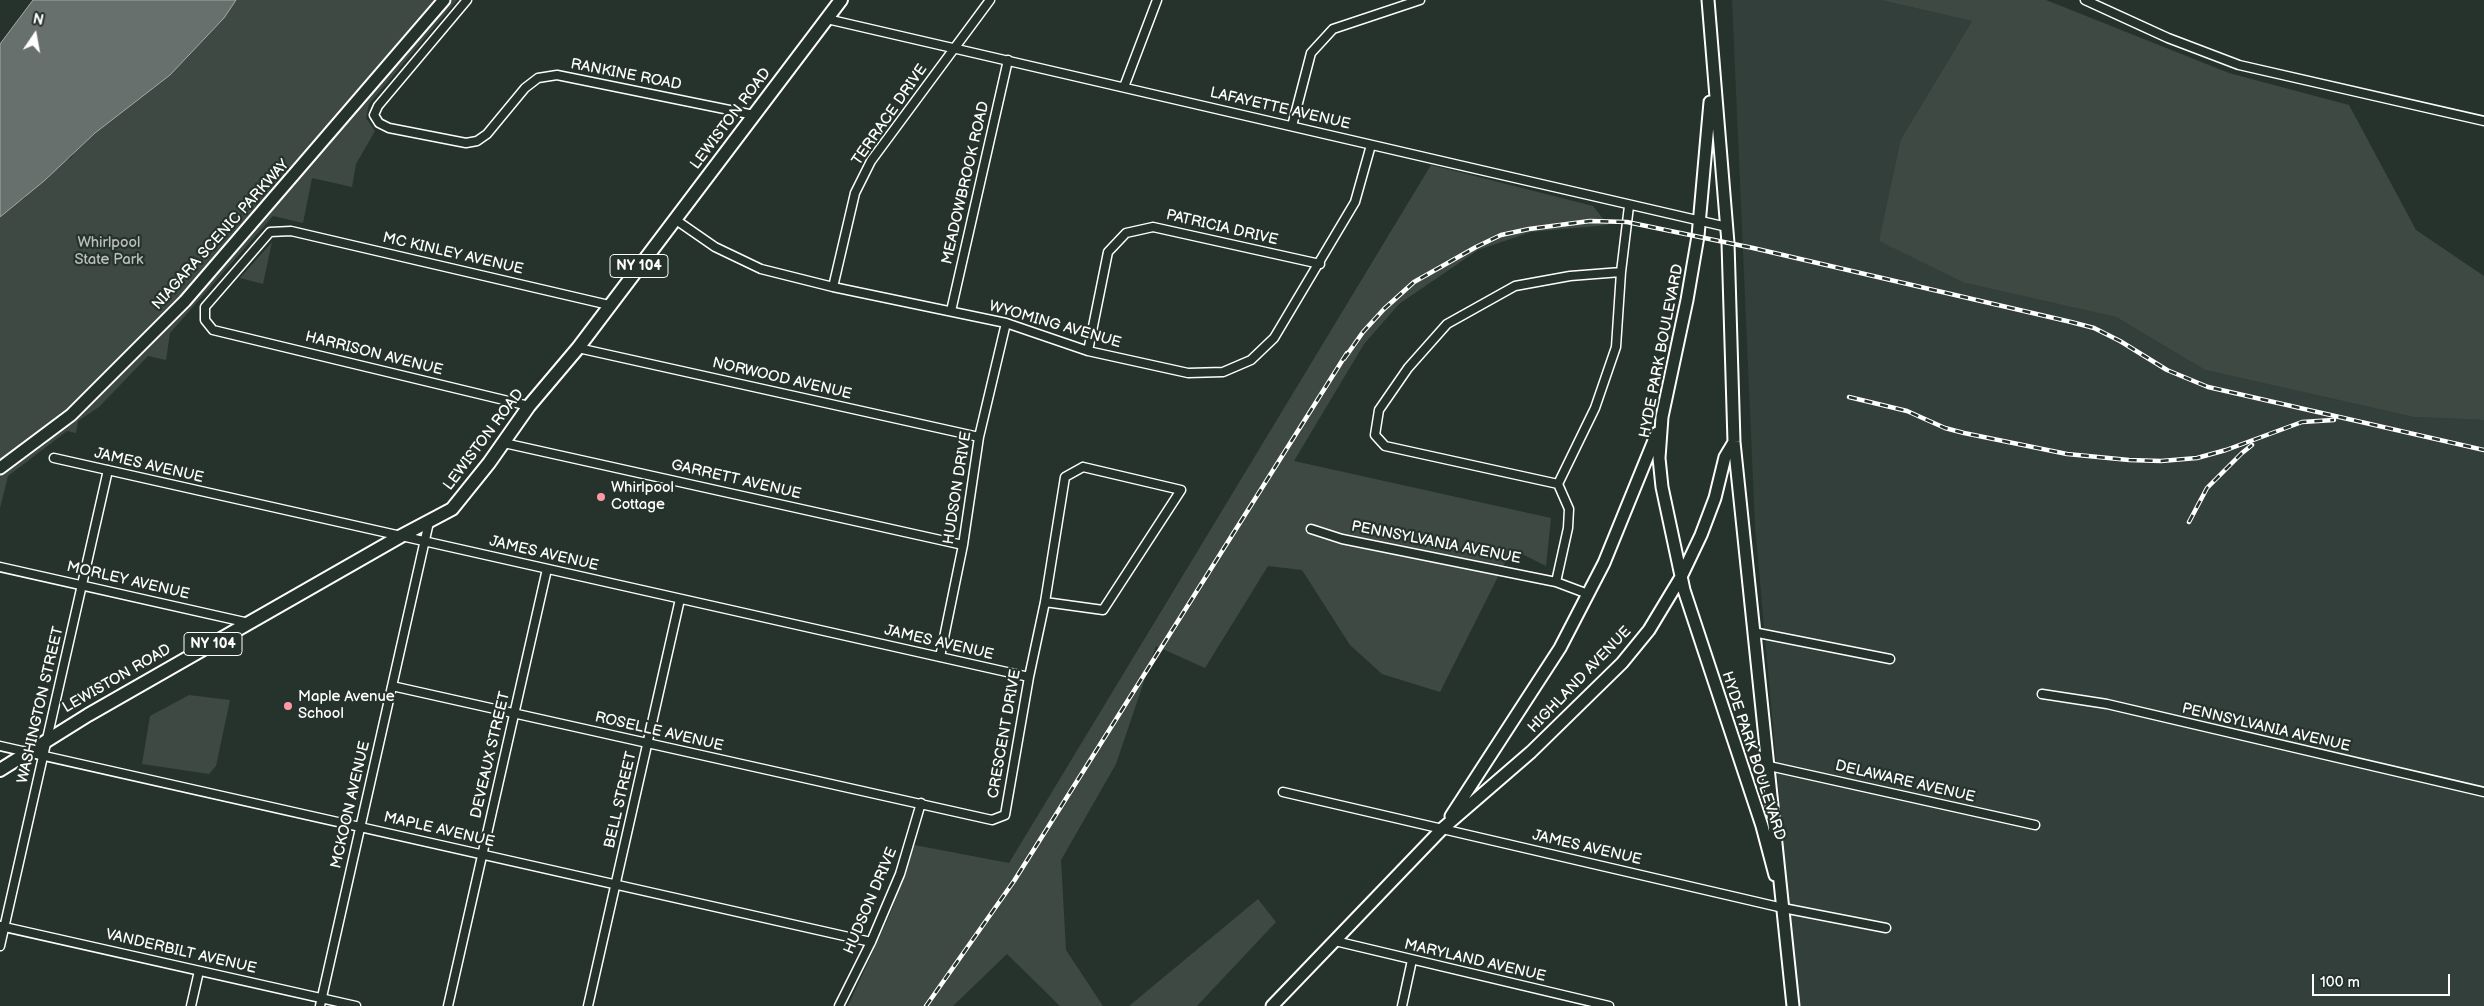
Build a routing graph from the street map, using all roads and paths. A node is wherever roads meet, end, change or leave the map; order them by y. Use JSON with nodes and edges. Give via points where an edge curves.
{"nodes":[{"id":1,"x":444,"y":0,"type":"edge"},
{"id":2,"x":468,"y":0,"type":"edge"},
{"id":3,"x":990,"y":0,"type":"edge"},
{"id":4,"x":1157,"y":0,"type":"edge"},
{"id":5,"x":1420,"y":0,"type":"edge"},
{"id":6,"x":1708,"y":0,"type":"edge"},
{"id":7,"x":2085,"y":0,"type":"edge"},
{"id":8,"x":836,"y":1,"type":"edge"},
{"id":9,"x":827,"y":19,"type":"junction"},
{"id":10,"x":955,"y":48,"type":"junction"},
{"id":11,"x":1712,"y":52,"type":"junction"},
{"id":12,"x":1008,"y":60,"type":"junction"},
{"id":13,"x":1124,"y":87,"type":"junction"},
{"id":14,"x":754,"y":115,"type":"junction"},
{"id":15,"x":2484,"y":122,"type":"edge"},
{"id":16,"x":1292,"y":126,"type":"junction"},
{"id":17,"x":1371,"y":145,"type":"junction"},
{"id":18,"x":1629,"y":206,"type":"junction"},
{"id":19,"x":676,"y":220,"type":"junction"},
{"id":20,"x":1700,"y":221,"type":"junction"},
{"id":21,"x":1727,"y":228,"type":"junction"},
{"id":22,"x":1320,"y":264,"type":"junction"},
{"id":23,"x":1621,"y":272,"type":"junction"},
{"id":24,"x":833,"y":287,"type":"junction"},
{"id":25,"x":609,"y":305,"type":"junction"},
{"id":26,"x":951,"y":311,"type":"junction"},
{"id":27,"x":1006,"y":323,"type":"junction"},
{"id":28,"x":213,"y":330,"type":"joint"},
{"id":29,"x":578,"y":348,"type":"junction"},
{"id":30,"x":1088,"y":351,"type":"junction"},
{"id":31,"x":529,"y":406,"type":"junction"},
{"id":32,"x":1662,"y":417,"type":"junction"},
{"id":33,"x":979,"y":437,"type":"junction"},
{"id":34,"x":1734,"y":442,"type":"junction"},
{"id":35,"x":504,"y":443,"type":"junction"},
{"id":36,"x":54,"y":458,"type":"dead end"},
{"id":37,"x":0,"y":468,"type":"edge"},
{"id":38,"x":108,"y":470,"type":"junction"},
{"id":39,"x":1558,"y":484,"type":"junction"},
{"id":40,"x":428,"y":522,"type":"junction"},
{"id":41,"x":1311,"y":529,"type":"dead end"},
{"id":42,"x":400,"y":536,"type":"junction"},
{"id":43,"x":424,"y":542,"type":"junction"},
{"id":44,"x":963,"y":545,"type":"junction"},
{"id":45,"x":0,"y":567,"type":"edge"},
{"id":46,"x":547,"y":569,"type":"junction"},
{"id":47,"x":1681,"y":577,"type":"junction"},
{"id":48,"x":1556,"y":582,"type":"junction"},
{"id":49,"x":82,"y":585,"type":"junction"},
{"id":50,"x":1588,"y":594,"type":"junction"},
{"id":51,"x":680,"y":599,"type":"junction"},
{"id":52,"x":1045,"y":602,"type":"junction"},
{"id":53,"x":250,"y":623,"type":"junction"},
{"id":54,"x":1753,"y":632,"type":"junction"},
{"id":55,"x":940,"y":658,"type":"junction"},
{"id":56,"x":1890,"y":659,"type":"dead end"},
{"id":57,"x":1029,"y":678,"type":"junction"},
{"id":58,"x":392,"y":686,"type":"junction"},
{"id":59,"x":2042,"y":694,"type":"dead end"},
{"id":60,"x":514,"y":713,"type":"junction"},
{"id":61,"x":47,"y":738,"type":"junction"},
{"id":62,"x":647,"y":744,"type":"junction"},
{"id":63,"x":0,"y":746,"type":"edge"},
{"id":64,"x":26,"y":752,"type":"junction"},
{"id":65,"x":43,"y":756,"type":"junction"},
{"id":66,"x":1768,"y":766,"type":"junction"},
{"id":67,"x":0,"y":770,"type":"edge"},
{"id":68,"x":1283,"y":792,"type":"dead end"},
{"id":69,"x":2484,"y":792,"type":"edge"},
{"id":70,"x":921,"y":803,"type":"junction"},
{"id":71,"x":2035,"y":825,"type":"dead end"},
{"id":72,"x":360,"y":827,"type":"junction"},
{"id":73,"x":1442,"y":829,"type":"junction"},
{"id":74,"x":482,"y":854,"type":"junction"},
{"id":75,"x":616,"y":884,"type":"junction"},
{"id":76,"x":1783,"y":908,"type":"junction"},
{"id":77,"x":2,"y":926,"type":"edge"},
{"id":78,"x":1886,"y":928,"type":"dead end"},
{"id":79,"x":1335,"y":941,"type":"junction"},
{"id":80,"x":871,"y":942,"type":"junction"},
{"id":81,"x":0,"y":946,"type":"edge"},
{"id":82,"x":1412,"y":960,"type":"junction"},
{"id":83,"x":199,"y":971,"type":"junction"},
{"id":84,"x":321,"y":1002,"type":"edge"},
{"id":85,"x":191,"y":1006,"type":"edge"},
{"id":86,"x":356,"y":1006,"type":"edge"},
{"id":87,"x":448,"y":1006,"type":"edge"},
{"id":88,"x":588,"y":1006,"type":"edge"},
{"id":89,"x":839,"y":1006,"type":"edge"},
{"id":90,"x":1272,"y":1006,"type":"edge"},
{"id":91,"x":1402,"y":1006,"type":"edge"},
{"id":92,"x":1609,"y":1006,"type":"edge"},
{"id":93,"x":1793,"y":1006,"type":"edge"}],
"edges":[{"from":1,"to":37,"type":"main road","name":"NIAGARA SCENIC PARKWAY","via":[[185,301],[72,415]]},
{"from":2,"to":14,"type":"street","name":"RANKINE ROAD","via":[[378,106],[374,114],[379,123],[389,128],[466,143],[477,141],[538,78],[557,75]]},
{"from":3,"to":10,"type":"street","name":"TERRACE DRIVE"},
{"from":4,"to":13,"type":"street"},
{"from":5,"to":16,"type":"street","via":[[1333,29],[1311,53]]},
{"from":6,"to":11,"type":"main road","name":"HYDE PARK BOULEVARD"},
{"from":7,"to":15,"type":"street","via":[[2168,38],[2239,65]]},
{"from":8,"to":9,"type":"main road","name":"LEWISTON ROAD","number":"NY 104"},
{"from":9,"to":10,"type":"street","name":"LAFAYETTE AVENUE"},
{"from":9,"to":14,"type":"main road","name":"LEWISTON ROAD","number":"NY 104"},
{"from":10,"to":12,"type":"street","name":"LAFAYETTE AVENUE"},
{"from":10,"to":24,"type":"street","name":"TERRACE DRIVE","via":[[872,161],[855,193]]},
{"from":11,"to":20,"type":"main road","name":"HYDE PARK BOULEVARD","via":[[1708,144]]},
{"from":11,"to":21,"type":"main road","name":"HYDE PARK BOULEVARD"},
{"from":12,"to":13,"type":"street","name":"LAFAYETTE AVENUE"},
{"from":12,"to":26,"type":"street","name":"MEADOWBROOK ROAD"},
{"from":13,"to":16,"type":"street","name":"LAFAYETTE AVENUE"},
{"from":14,"to":19,"type":"main road","name":"LEWISTON ROAD","number":"NY 104"},
{"from":16,"to":17,"type":"street","name":"LAFAYETTE AVENUE"},
{"from":17,"to":18,"type":"street","name":"LAFAYETTE AVENUE"},
{"from":17,"to":22,"type":"street","name":"WYOMING AVENUE","via":[[1356,202]]},
{"from":18,"to":20,"type":"street","name":"LAFAYETTE AVENUE"},
{"from":18,"to":23,"type":"street"},
{"from":19,"to":24,"type":"street","name":"WYOMING AVENUE","via":[[715,247],[761,269]]},
{"from":19,"to":25,"type":"main road","name":"LEWISTON ROAD","number":"NY 104"},
{"from":20,"to":21,"type":"street","name":"LAFAYETTE AVENUE"},
{"from":20,"to":32,"type":"main road","name":"HYDE PARK BOULEVARD"},
{"from":21,"to":34,"type":"main road","name":"HYDE PARK BOULEVARD"},
{"from":22,"to":30,"type":"street","name":"WYOMING AVENUE","via":[[1274,338],[1251,360],[1222,372],[1188,373]]},
{"from":22,"to":30,"type":"street","name":"PATRICIA DRIVE","via":[[1154,227],[1126,233],[1108,252]]},
{"from":23,"to":39,"type":"street","via":[[1616,347],[1595,408]]},
{"from":23,"to":39,"type":"street","via":[[1570,276],[1515,286],[1447,324],[1408,368],[1379,410],[1375,435],[1385,446]]},
{"from":24,"to":26,"type":"street","name":"WYOMING AVENUE"},
{"from":25,"to":28,"type":"street","name":"MC KINLEY AVENUE","via":[[291,231],[270,232],[205,307],[205,320]]},
{"from":25,"to":29,"type":"main road","name":"LEWISTON ROAD","number":"NY 104"},
{"from":26,"to":27,"type":"street","name":"WYOMING AVENUE"},
{"from":27,"to":30,"type":"street","name":"WYOMING AVENUE"},
{"from":27,"to":33,"type":"street","name":"HUDSON DRIVE"},
{"from":28,"to":31,"type":"street","name":"HARRISON AVENUE"},
{"from":29,"to":31,"type":"main road","name":"LEWISTON ROAD","number":"NY 104"},
{"from":29,"to":33,"type":"street","name":"NORWOOD AVENUE"},
{"from":31,"to":35,"type":"main road","name":"LEWISTON ROAD","number":"NY 104"},
{"from":32,"to":47,"type":"main road","name":"HYDE PARK BOULEVARD","via":[[1658,458]]},
{"from":32,"to":50,"type":"main road","name":"HIGHLAND AVENUE","via":[[1628,509]]},
{"from":33,"to":44,"type":"street","name":"HUDSON DRIVE"},
{"from":34,"to":47,"type":"main road","name":"HIGHLAND AVENUE","via":[[1725,457],[1701,535]]},
{"from":34,"to":54,"type":"main road","name":"HYDE PARK BOULEVARD"},
{"from":35,"to":40,"type":"main road","name":"LEWISTON ROAD","number":"NY 104","via":[[452,509]]},
{"from":35,"to":44,"type":"street","name":"GARRETT AVENUE"},
{"from":36,"to":38,"type":"street","name":"JAMES AVENUE"},
{"from":38,"to":42,"type":"street","name":"JAMES AVENUE"},
{"from":38,"to":49,"type":"street","name":"WASHINGTON STREET"},
{"from":39,"to":48,"type":"street","via":[[1569,509]]},
{"from":40,"to":42,"type":"main road","name":"LEWISTON ROAD","number":"NY 104"},
{"from":40,"to":43,"type":"street","name":"MCKOON AVENUE"},
{"from":41,"to":48,"type":"street","name":"PENNSYLVANIA AVENUE","via":[[1342,539]]},
{"from":42,"to":43,"type":"street","name":"JAMES AVENUE"},
{"from":42,"to":53,"type":"main road","name":"LEWISTON ROAD","number":"NY 104"},
{"from":43,"to":46,"type":"street","name":"JAMES AVENUE"},
{"from":43,"to":58,"type":"street","name":"MCKOON AVENUE"},
{"from":44,"to":55,"type":"street","name":"HUDSON DRIVE"},
{"from":45,"to":49,"type":"street","name":"MORLEY AVENUE"},
{"from":46,"to":51,"type":"street","name":"JAMES AVENUE"},
{"from":46,"to":60,"type":"street","name":"DEVEAUX STREET"},
{"from":47,"to":73,"type":"main road","name":"HIGHLAND AVENUE","via":[[1649,630],[1622,663],[1530,752]]},
{"from":47,"to":76,"type":"main road","name":"HYDE PARK BOULEVARD","via":[[1762,826]]},
{"from":48,"to":50,"type":"street","name":"PENNSYLVANIA AVENUE"},
{"from":49,"to":53,"type":"street","name":"MORLEY AVENUE"},
{"from":49,"to":61,"type":"street","name":"WASHINGTON STREET"},
{"from":50,"to":73,"type":"main road","name":"HIGHLAND AVENUE","via":[[1528,700]]},
{"from":51,"to":55,"type":"street","name":"JAMES AVENUE"},
{"from":51,"to":62,"type":"street","name":"BELL STREET"},
{"from":52,"to":52,"type":"street","name":"CRESCENT DRIVE","via":[[1065,476],[1083,467],[1181,490],[1103,610]]},
{"from":52,"to":57,"type":"street","name":"CRESCENT DRIVE"},
{"from":53,"to":61,"type":"main road","name":"LEWISTON ROAD","number":"NY 104"},
{"from":54,"to":56,"type":"street"},
{"from":54,"to":66,"type":"main road","name":"HYDE PARK BOULEVARD"},
{"from":55,"to":57,"type":"street","name":"JAMES AVENUE"},
{"from":57,"to":70,"type":"street","name":"CRESCENT DRIVE","via":[[1005,815],[992,820]]},
{"from":58,"to":60,"type":"street","name":"ROSELLE AVENUE"},
{"from":58,"to":72,"type":"street","name":"MCKOON AVENUE"},
{"from":59,"to":69,"type":"street","name":"PENNSYLVANIA AVENUE","via":[[2106,704]]},
{"from":60,"to":62,"type":"street","name":"ROSELLE AVENUE"},
{"from":60,"to":74,"type":"street","name":"DEVEAUX STREET"},
{"from":61,"to":64,"type":"main road","name":"LEWISTON ROAD","number":"NY 104"},
{"from":61,"to":65,"type":"street","name":"WASHINGTON STREET"},
{"from":62,"to":70,"type":"street","name":"ROSELLE AVENUE"},
{"from":62,"to":75,"type":"street","name":"BELL STREET"},
{"from":63,"to":64,"type":"street","name":"MAPLE AVENUE"},
{"from":64,"to":65,"type":"street","name":"MAPLE AVENUE"},
{"from":64,"to":67,"type":"main road","name":"LEWISTON ROAD","number":"NY 104"},
{"from":65,"to":72,"type":"street","name":"MAPLE AVENUE"},
{"from":65,"to":77,"type":"street","name":"WASHINGTON STREET"},
{"from":66,"to":71,"type":"street","name":"DELAWARE AVENUE"},
{"from":66,"to":76,"type":"main road","name":"HYDE PARK BOULEVARD"},
{"from":68,"to":73,"type":"street","name":"JAMES AVENUE"},
{"from":70,"to":80,"type":"street","name":"HUDSON DRIVE","via":[[900,874]]},
{"from":72,"to":74,"type":"street","name":"MAPLE AVENUE"},
{"from":72,"to":84,"type":"street","name":"MCKOON AVENUE"},
{"from":73,"to":76,"type":"street","name":"JAMES AVENUE"},
{"from":73,"to":79,"type":"main road","name":"HIGHLAND AVENUE"},
{"from":74,"to":75,"type":"street","name":"MAPLE AVENUE"},
{"from":74,"to":87,"type":"street","name":"DEVEAUX STREET"},
{"from":75,"to":80,"type":"street","name":"MAPLE AVENUE"},
{"from":75,"to":88,"type":"street","name":"BELL STREET"},
{"from":76,"to":78,"type":"street","name":"JAMES AVENUE"},
{"from":76,"to":93,"type":"main road","name":"HYDE PARK BOULEVARD"},
{"from":77,"to":81,"type":"street","name":"WASHINGTON STREET"},
{"from":77,"to":83,"type":"street","name":"VANDERBILT AVENUE"},
{"from":79,"to":82,"type":"street","name":"MARYLAND AVENUE"},
{"from":79,"to":90,"type":"main road","name":"HIGHLAND AVENUE"},
{"from":80,"to":89,"type":"street","name":"HUDSON DRIVE"},
{"from":82,"to":91,"type":"street"},
{"from":82,"to":92,"type":"street","name":"MARYLAND AVENUE"},
{"from":83,"to":84,"type":"street","name":"VANDERBILT AVENUE"},
{"from":83,"to":85,"type":"street"},
{"from":84,"to":86,"type":"street","name":"VANDERBILT AVENUE"}]}
